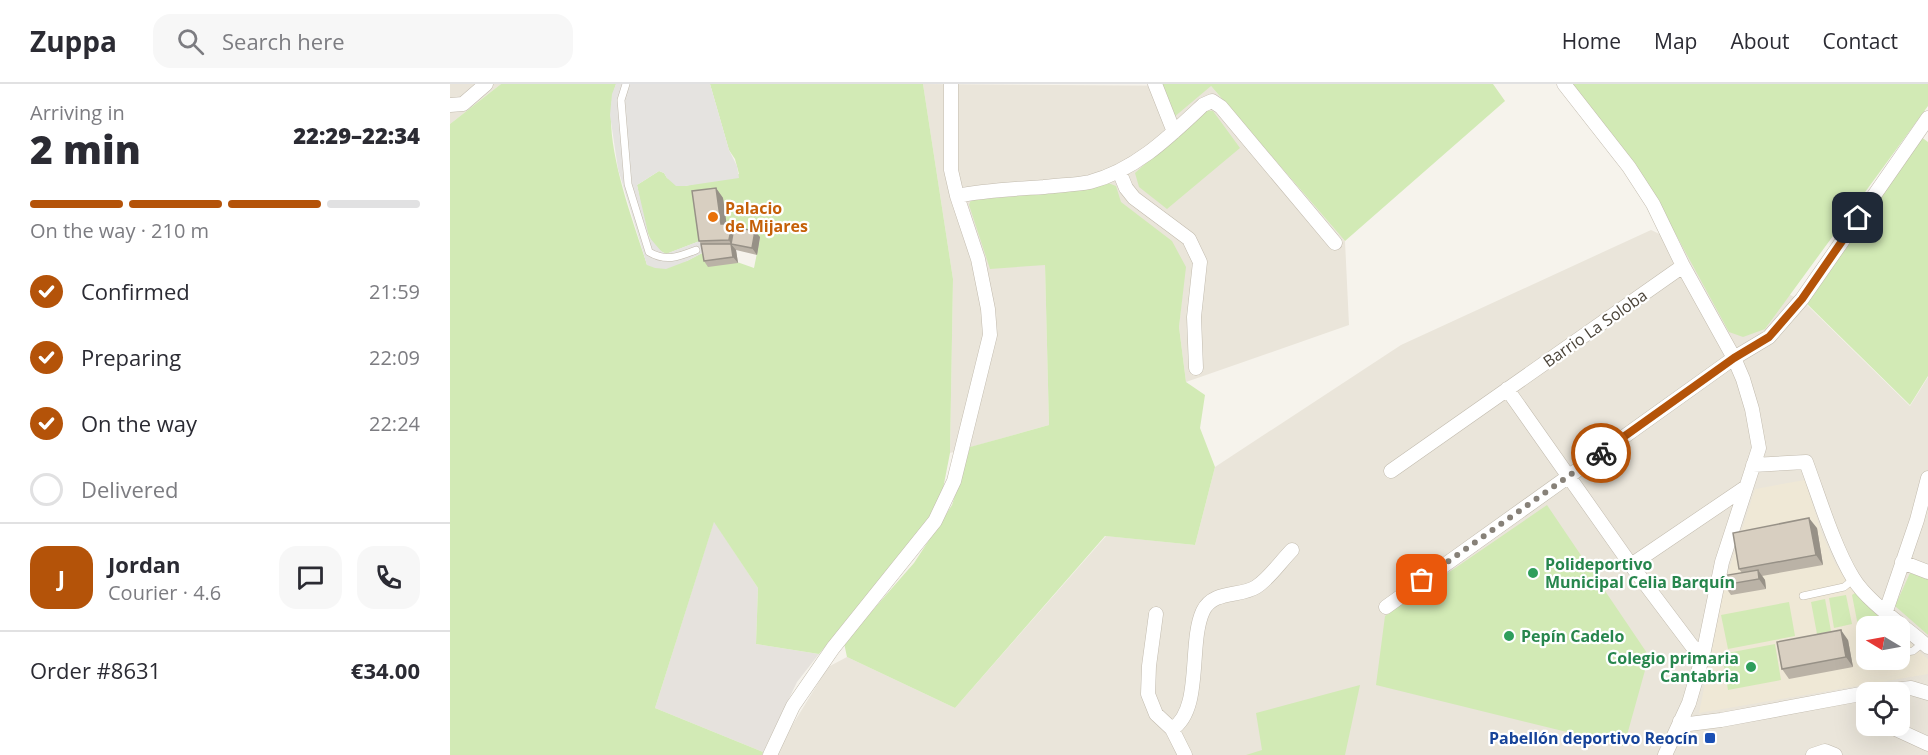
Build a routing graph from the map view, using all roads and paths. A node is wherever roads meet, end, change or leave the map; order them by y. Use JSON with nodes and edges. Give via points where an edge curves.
{"nodes":[{"id":1,"x":486,"y":84,"type":"edge"},
{"id":2,"x":626,"y":84,"type":"edge"},
{"id":3,"x":951,"y":84,"type":"edge"},
{"id":4,"x":1155,"y":84,"type":"edge"},
{"id":5,"x":1564,"y":84,"type":"edge"},
{"id":6,"x":450,"y":105,"type":"edge"},
{"id":7,"x":1928,"y":118,"type":"edge"},
{"id":8,"x":1174,"y":132,"type":"junction"},
{"id":9,"x":1119,"y":171,"type":"junction"},
{"id":10,"x":957,"y":196,"type":"junction"},
{"id":11,"x":1335,"y":243,"type":"dead end"},
{"id":12,"x":696,"y":250,"type":"dead end"},
{"id":13,"x":1683,"y":266,"type":"junction"},
{"id":14,"x":1734,"y":358,"type":"junction"},
{"id":15,"x":1196,"y":368,"type":"dead end"},
{"id":16,"x":1507,"y":389,"type":"junction"},
{"id":17,"x":1753,"y":465,"type":"junction"},
{"id":18,"x":1391,"y":471,"type":"dead end"},
{"id":19,"x":1568,"y":476,"type":"junction"},
{"id":20,"x":1928,"y":478,"type":"edge"},
{"id":21,"x":1746,"y":487,"type":"junction"},
{"id":22,"x":1922,"y":522,"type":"edge"},
{"id":23,"x":1292,"y":550,"type":"dead end"},
{"id":24,"x":1902,"y":562,"type":"junction"},
{"id":25,"x":1631,"y":565,"type":"junction"},
{"id":26,"x":1928,"y":572,"type":"edge"},
{"id":27,"x":1854,"y":579,"type":"junction"},
{"id":28,"x":1803,"y":596,"type":"dead end"},
{"id":29,"x":1386,"y":607,"type":"dead end"},
{"id":30,"x":1886,"y":611,"type":"junction"},
{"id":31,"x":1156,"y":614,"type":"dead end"},
{"id":32,"x":1925,"y":645,"type":"edge"},
{"id":33,"x":1910,"y":651,"type":"edge"},
{"id":34,"x":1703,"y":655,"type":"junction"},
{"id":35,"x":1910,"y":688,"type":"edge"},
{"id":36,"x":1928,"y":693,"type":"edge"},
{"id":37,"x":1856,"y":696,"type":"edge"},
{"id":38,"x":1680,"y":721,"type":"junction"},
{"id":39,"x":1172,"y":729,"type":"junction"},
{"id":40,"x":1910,"y":736,"type":"edge"},
{"id":41,"x":1928,"y":744,"type":"edge"},
{"id":42,"x":770,"y":755,"type":"edge"},
{"id":43,"x":1185,"y":755,"type":"edge"},
{"id":44,"x":1665,"y":755,"type":"edge"},
{"id":45,"x":1813,"y":755,"type":"edge"},
{"id":46,"x":1835,"y":755,"type":"edge"}],
"edges":[{"from":1,"to":6,"type":"street","via":[[464,104]]},
{"from":2,"to":12,"type":"lane","via":[[621,100],[628,184],[649,252],[668,259]]},
{"from":3,"to":10,"type":"street","via":[[951,170]]},
{"from":4,"to":8,"type":"street"},
{"from":5,"to":13,"type":"street","via":[[1629,167]]},
{"from":7,"to":14,"type":"street","via":[[1802,299],[1769,337]]},
{"from":8,"to":9,"type":"street"},
{"from":8,"to":11,"type":"street","via":[[1203,105],[1215,102]]},
{"from":9,"to":10,"type":"street","via":[[1088,182]]},
{"from":9,"to":15,"type":"street","via":[[1134,198],[1190,239],[1200,262],[1194,317]]},
{"from":10,"to":42,"type":"street","via":[[978,259],[990,335],[954,481],[935,521],[833,648],[793,706]]},
{"from":13,"to":14,"type":"street"},
{"from":13,"to":16,"type":"street","name":"Barrio La Soloba"},
{"from":14,"to":17,"type":"street","via":[[1752,409],[1759,448]]},
{"from":14,"to":19,"type":"street"},
{"from":16,"to":18,"type":"street","name":"Barrio La Soloba"},
{"from":16,"to":19,"type":"street"},
{"from":17,"to":21,"type":"street"},
{"from":17,"to":27,"type":"street","via":[[1806,462]]},
{"from":19,"to":25,"type":"street"},
{"from":19,"to":29,"type":"street"},
{"from":20,"to":22,"type":"street"},
{"from":21,"to":25,"type":"street"},
{"from":21,"to":34,"type":"street","via":[[1720,570]]},
{"from":22,"to":24,"type":"street"},
{"from":23,"to":39,"type":"street","via":[[1256,587],[1224,595],[1203,611],[1196,636],[1191,697],[1179,724]]},
{"from":24,"to":26,"type":"street"},
{"from":24,"to":30,"type":"street"},
{"from":25,"to":34,"type":"street"},
{"from":27,"to":28,"type":"lane","via":[[1844,587]]},
{"from":27,"to":30,"type":"street"},
{"from":30,"to":32,"type":"street"},
{"from":31,"to":39,"type":"street","via":[[1148,694],[1156,714]]},
{"from":32,"to":33,"type":"lane"},
{"from":34,"to":38,"type":"street"},
{"from":35,"to":36,"type":"street"},
{"from":37,"to":38,"type":"street","via":[[1721,720],[1689,724]]},
{"from":38,"to":44,"type":"street"},
{"from":39,"to":43,"type":"street"},
{"from":40,"to":41,"type":"street"},
{"from":45,"to":46,"type":"street","via":[[1825,751]]}]}
